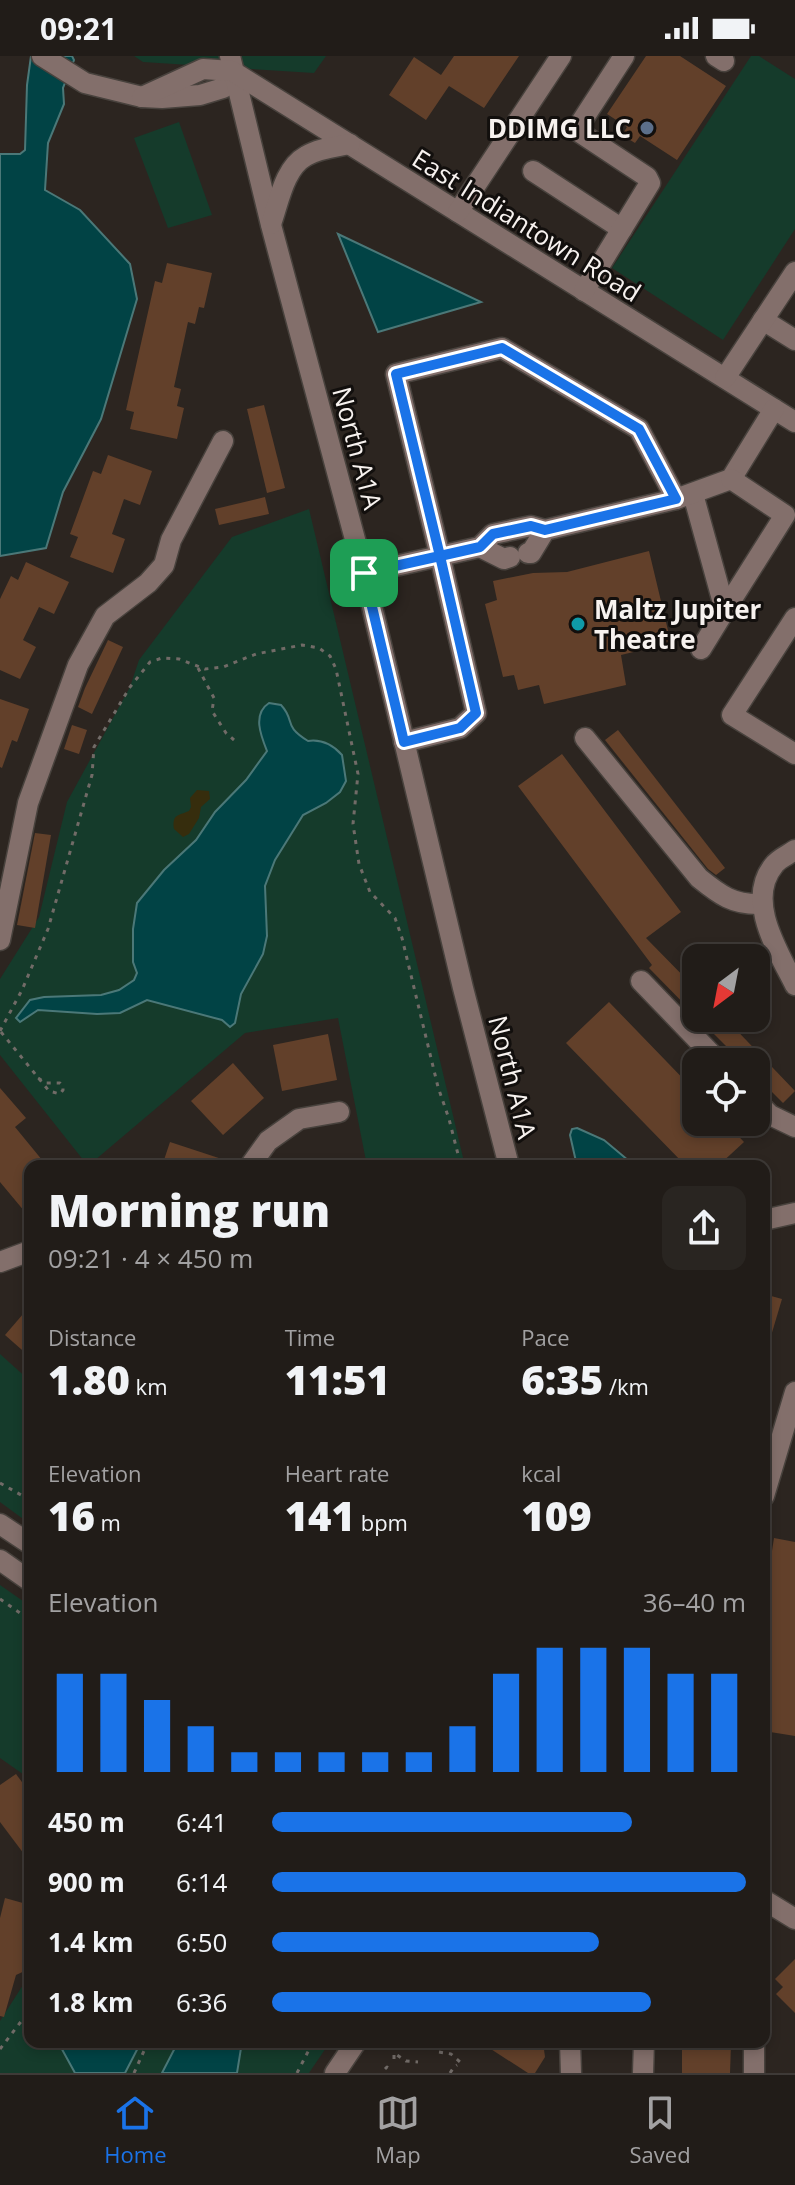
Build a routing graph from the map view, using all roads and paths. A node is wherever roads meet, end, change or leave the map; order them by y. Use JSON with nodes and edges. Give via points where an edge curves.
{"nodes":[{"id":1,"x":42,"y":56,"type":"edge"},
{"id":2,"x":561,"y":56,"type":"edge"},
{"id":3,"x":624,"y":56,"type":"edge"},
{"id":4,"x":231,"y":63,"type":"edge"},
{"id":5,"x":350,"y":144,"type":"junction"},
{"id":6,"x":533,"y":171,"type":"dead end"},
{"id":7,"x":458,"y":212,"type":"junction"},
{"id":8,"x":271,"y":225,"type":"junction"},
{"id":9,"x":622,"y":229,"type":"junction"},
{"id":10,"x":795,"y":272,"type":"edge"},
{"id":11,"x":584,"y":291,"type":"junction"},
{"id":12,"x":763,"y":320,"type":"junction"},
{"id":13,"x":795,"y":340,"type":"edge"},
{"id":14,"x":725,"y":378,"type":"junction"},
{"id":15,"x":774,"y":409,"type":"junction"},
{"id":16,"x":795,"y":422,"type":"edge"},
{"id":17,"x":223,"y":441,"type":"dead end"},
{"id":18,"x":731,"y":479,"type":"junction"},
{"id":19,"x":685,"y":497,"type":"junction"},
{"id":20,"x":545,"y":530,"type":"junction"},
{"id":21,"x":480,"y":547,"type":"junction"},
{"id":22,"x":440,"y":556,"type":"junction"},
{"id":23,"x":364,"y":573,"type":"junction"},
{"id":24,"x":725,"y":610,"type":"junction"},
{"id":25,"x":795,"y":618,"type":"edge"},
{"id":26,"x":701,"y":649,"type":"dead end"},
{"id":27,"x":196,"y":665,"type":"junction"},
{"id":28,"x":585,"y":738,"type":"dead end"},
{"id":29,"x":234,"y":740,"type":"dead end"},
{"id":30,"x":404,"y":742,"type":"junction"},
{"id":31,"x":795,"y":754,"type":"edge"},
{"id":32,"x":795,"y":850,"type":"edge"},
{"id":33,"x":761,"y":904,"type":"junction"},
{"id":34,"x":0,"y":940,"type":"edge"},
{"id":35,"x":641,"y":981,"type":"dead end"},
{"id":36,"x":795,"y":985,"type":"edge"},
{"id":37,"x":1,"y":1032,"type":"edge"},
{"id":38,"x":706,"y":1048,"type":"edge"},
{"id":39,"x":38,"y":1078,"type":"junction"},
{"id":40,"x":339,"y":1112,"type":"dead end"},
{"id":41,"x":770,"y":1115,"type":"edge"},
{"id":42,"x":795,"y":1127,"type":"edge"},
{"id":43,"x":254,"y":1160,"type":"edge"},
{"id":44,"x":459,"y":1160,"type":"edge"},
{"id":45,"x":507,"y":1160,"type":"edge"},
{"id":46,"x":795,"y":1213,"type":"edge"},
{"id":47,"x":770,"y":1219,"type":"edge"},
{"id":48,"x":24,"y":1253,"type":"edge"},
{"id":49,"x":0,"y":1262,"type":"edge"},
{"id":50,"x":795,"y":1392,"type":"edge"},
{"id":51,"x":770,"y":1476,"type":"edge"},
{"id":52,"x":0,"y":1483,"type":"edge"},
{"id":53,"x":24,"y":1497,"type":"edge"},
{"id":54,"x":0,"y":1524,"type":"edge"},
{"id":55,"x":24,"y":1540,"type":"edge"},
{"id":56,"x":0,"y":1560,"type":"edge"},
{"id":57,"x":24,"y":1577,"type":"edge"},
{"id":58,"x":0,"y":1599,"type":"edge"},
{"id":59,"x":24,"y":1616,"type":"edge"},
{"id":60,"x":770,"y":1906,"type":"edge"},
{"id":61,"x":795,"y":1919,"type":"edge"},
{"id":62,"x":24,"y":2017,"type":"edge"},
{"id":63,"x":145,"y":2048,"type":"edge"},
{"id":64,"x":310,"y":2048,"type":"edge"},
{"id":65,"x":352,"y":2048,"type":"edge"},
{"id":66,"x":570,"y":2048,"type":"edge"},
{"id":67,"x":644,"y":2048,"type":"edge"},
{"id":68,"x":754,"y":2048,"type":"edge"},
{"id":69,"x":0,"y":2049,"type":"edge"},
{"id":70,"x":439,"y":2052,"type":"dead end"},
{"id":71,"x":394,"y":2059,"type":"dead end"},
{"id":72,"x":418,"y":2062,"type":"dead end"},
{"id":73,"x":385,"y":2069,"type":"dead end"},
{"id":74,"x":393,"y":2070,"type":"dead end"},
{"id":75,"x":451,"y":2071,"type":"edge"},
{"id":76,"x":134,"y":2073,"type":"edge"},
{"id":77,"x":297,"y":2073,"type":"edge"},
{"id":78,"x":335,"y":2073,"type":"edge"},
{"id":79,"x":571,"y":2073,"type":"edge"},
{"id":80,"x":643,"y":2073,"type":"edge"},
{"id":81,"x":754,"y":2073,"type":"edge"}],
"edges":[{"from":1,"to":4,"type":"street","via":[[85,83],[142,97],[203,69]]},
{"from":2,"to":7,"type":"street"},
{"from":3,"to":9,"type":"street","via":[[576,130],[650,183]]},
{"from":4,"to":5,"type":"street","name":"East Indiantown Road"},
{"from":4,"to":8,"type":"street","name":"North A1A"},
{"from":5,"to":7,"type":"street","name":"East Indiantown Road"},
{"from":5,"to":8,"type":"street","via":[[303,157],[285,183]]},
{"from":6,"to":9,"type":"street"},
{"from":7,"to":11,"type":"street","name":"East Indiantown Road"},
{"from":8,"to":23,"type":"street","name":"North A1A"},
{"from":9,"to":11,"type":"street"},
{"from":10,"to":12,"type":"street"},
{"from":11,"to":14,"type":"street","name":"East Indiantown Road"},
{"from":12,"to":13,"type":"street"},
{"from":12,"to":14,"type":"street"},
{"from":14,"to":15,"type":"street","name":"East Indiantown Road"},
{"from":15,"to":16,"type":"street","name":"East Indiantown Road"},
{"from":15,"to":18,"type":"street"},
{"from":17,"to":34,"type":"street","via":[[171,540],[164,565],[105,616],[78,665],[28,803]]},
{"from":18,"to":19,"type":"street"},
{"from":18,"to":24,"type":"street","via":[[785,515]]},
{"from":19,"to":20,"type":"street"},
{"from":19,"to":22,"type":"street","via":[[639,429],[502,348],[396,374]]},
{"from":19,"to":24,"type":"street"},
{"from":20,"to":21,"type":"street","via":[[531,526],[493,534]]},
{"from":20,"to":21,"type":"street","via":[[531,553],[504,559]]},
{"from":21,"to":22,"type":"street"},
{"from":22,"to":23,"type":"street"},
{"from":22,"to":30,"type":"street","via":[[476,713],[460,728]]},
{"from":23,"to":30,"type":"street","name":"North A1A"},
{"from":24,"to":26,"type":"street"},
{"from":25,"to":31,"type":"street","via":[[732,715]]},
{"from":27,"to":29,"type":"path","via":[[214,698],[212,711]]},
{"from":27,"to":37,"type":"path","via":[[179,659],[150,662],[94,747],[92,775],[48,929]]},
{"from":27,"to":44,"type":"path","via":[[223,667],[302,645],[330,656],[358,774],[353,824],[359,864],[370,892],[395,918],[402,938]]},
{"from":28,"to":33,"type":"street","via":[[699,878],[719,895],[743,905]]},
{"from":30,"to":45,"type":"street","name":"North A1A"},
{"from":32,"to":33,"type":"street","via":[[775,863],[766,877]]},
{"from":33,"to":36,"type":"street"},
{"from":35,"to":38,"type":"street"},
{"from":37,"to":39,"type":"path"},
{"from":39,"to":39,"type":"path","via":[[49,1091],[63,1090],[60,1083]]},
{"from":40,"to":43,"type":"street","via":[[299,1119],[268,1141]]},
{"from":41,"to":42,"type":"street"},
{"from":46,"to":47,"type":"street"},
{"from":48,"to":49,"type":"street"},
{"from":50,"to":51,"type":"street"},
{"from":52,"to":53,"type":"path"},
{"from":54,"to":55,"type":"street"},
{"from":56,"to":57,"type":"street"},
{"from":58,"to":59,"type":"path"},
{"from":60,"to":61,"type":"street"},
{"from":62,"to":69,"type":"path"},
{"from":63,"to":76,"type":"path"},
{"from":64,"to":77,"type":"path"},
{"from":65,"to":78,"type":"street"},
{"from":66,"to":79,"type":"street"},
{"from":67,"to":80,"type":"street"},
{"from":68,"to":81,"type":"street"},
{"from":70,"to":75,"type":"path","via":[[451,2054],[458,2064]]},
{"from":71,"to":72,"type":"path","via":[[395,2050]]},
{"from":73,"to":74,"type":"path"}]}
